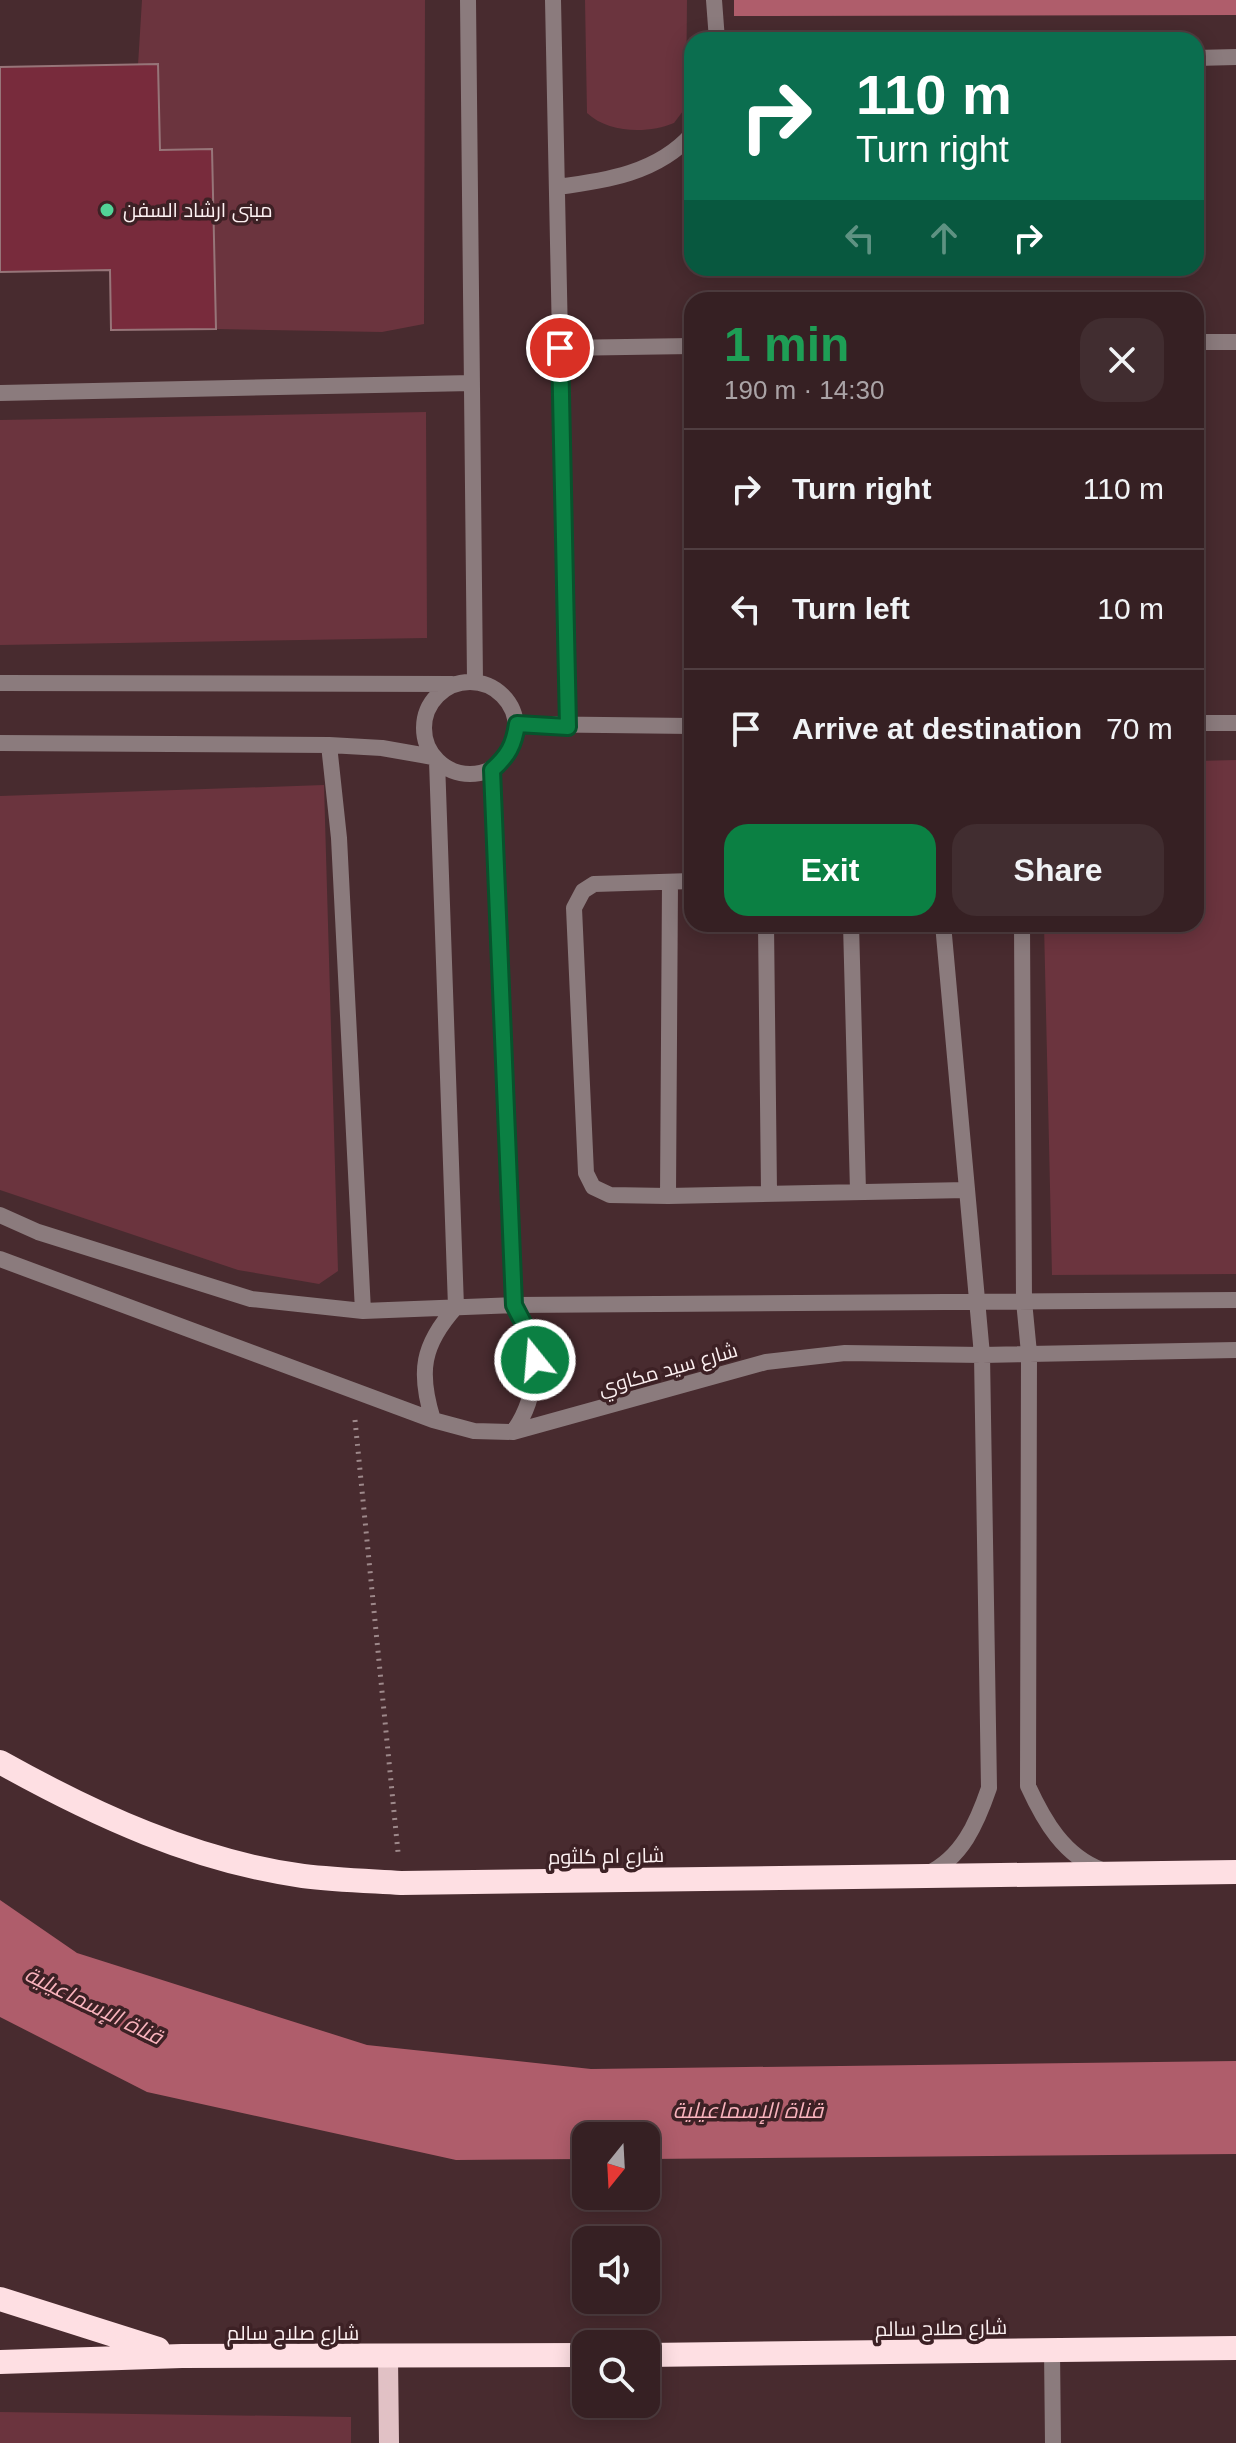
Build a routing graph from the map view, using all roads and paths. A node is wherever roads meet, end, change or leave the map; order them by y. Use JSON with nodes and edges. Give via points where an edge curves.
{"nodes":[{"id":1,"x":468,"y":0,"type":"edge"},
{"id":2,"x":553,"y":0,"type":"edge"},
{"id":3,"x":714,"y":0,"type":"edge"},
{"id":4,"x":716,"y":32,"type":"edge"},
{"id":5,"x":1236,"y":57,"type":"edge"},
{"id":6,"x":1204,"y":58,"type":"edge"},
{"id":7,"x":684,"y":144,"type":"edge"},
{"id":8,"x":557,"y":187,"type":"junction"},
{"id":9,"x":1204,"y":342,"type":"edge"},
{"id":10,"x":1236,"y":342,"type":"edge"},
{"id":11,"x":684,"y":346,"type":"edge"},
{"id":12,"x":560,"y":348,"type":"junction"},
{"id":13,"x":472,"y":383,"type":"junction"},
{"id":14,"x":0,"y":393,"type":"edge"},
{"id":15,"x":475,"y":681,"type":"junction"},
{"id":16,"x":0,"y":683,"type":"edge"},
{"id":17,"x":452,"y":684,"type":"junction"},
{"id":18,"x":1204,"y":723,"type":"edge"},
{"id":19,"x":1236,"y":723,"type":"edge"},
{"id":20,"x":517,"y":724,"type":"junction"},
{"id":21,"x":684,"y":726,"type":"edge"},
{"id":22,"x":568,"y":727,"type":"junction"},
{"id":23,"x":0,"y":743,"type":"edge"},
{"id":24,"x":329,"y":745,"type":"junction"},
{"id":25,"x":435,"y":759,"type":"junction"},
{"id":26,"x":492,"y":770,"type":"junction"},
{"id":27,"x":684,"y":881,"type":"edge"},
{"id":28,"x":670,"y":882,"type":"junction"},
{"id":29,"x":766,"y":932,"type":"edge"},
{"id":30,"x":851,"y":932,"type":"edge"},
{"id":31,"x":944,"y":932,"type":"edge"},
{"id":32,"x":1022,"y":932,"type":"edge"},
{"id":33,"x":967,"y":1190,"type":"junction"},
{"id":34,"x":858,"y":1191,"type":"junction"},
{"id":35,"x":769,"y":1192,"type":"junction"},
{"id":36,"x":668,"y":1196,"type":"junction"},
{"id":37,"x":0,"y":1215,"type":"edge"},
{"id":38,"x":0,"y":1259,"type":"edge"},
{"id":39,"x":978,"y":1300,"type":"junction"},
{"id":40,"x":1236,"y":1300,"type":"edge"},
{"id":41,"x":1024,"y":1301,"type":"junction"},
{"id":42,"x":514,"y":1305,"type":"junction"},
{"id":43,"x":456,"y":1307,"type":"junction"},
{"id":44,"x":363,"y":1311,"type":"junction"},
{"id":45,"x":1236,"y":1350,"type":"edge"},
{"id":46,"x":1029,"y":1353,"type":"junction"},
{"id":47,"x":982,"y":1355,"type":"junction"},
{"id":48,"x":352,"y":1391,"type":"junction"},
{"id":49,"x":433,"y":1420,"type":"junction"},
{"id":50,"x":513,"y":1432,"type":"junction"},
{"id":51,"x":0,"y":1762,"type":"edge"},
{"id":52,"x":1236,"y":1872,"type":"edge"},
{"id":53,"x":1111,"y":1874,"type":"junction"},
{"id":54,"x":922,"y":1876,"type":"junction"},
{"id":55,"x":401,"y":1883,"type":"junction"},
{"id":56,"x":0,"y":2299,"type":"edge"},
{"id":57,"x":1236,"y":2348,"type":"edge"},
{"id":58,"x":1052,"y":2350,"type":"junction"},
{"id":59,"x":572,"y":2355,"type":"edge"},
{"id":60,"x":660,"y":2355,"type":"edge"},
{"id":61,"x":182,"y":2356,"type":"junction"},
{"id":62,"x":388,"y":2357,"type":"junction"},
{"id":63,"x":0,"y":2362,"type":"edge"},
{"id":64,"x":389,"y":2443,"type":"edge"},
{"id":65,"x":1053,"y":2443,"type":"edge"}],
"edges":[{"from":1,"to":13,"type":"street"},
{"from":2,"to":8,"type":"street"},
{"from":3,"to":4,"type":"street"},
{"from":5,"to":6,"type":"street"},
{"from":7,"to":8,"type":"street","via":[[644,168],[607,181]]},
{"from":8,"to":12,"type":"street"},
{"from":9,"to":10,"type":"street"},
{"from":11,"to":12,"type":"street"},
{"from":12,"to":22,"type":"street"},
{"from":13,"to":14,"type":"street"},
{"from":13,"to":15,"type":"street"},
{"from":15,"to":17,"type":"street"},
{"from":15,"to":20,"type":"street","via":[[503,696]]},
{"from":16,"to":17,"type":"street"},
{"from":17,"to":25,"type":"street","via":[[434,697],[424,716],[424,737]]},
{"from":18,"to":19,"type":"street"},
{"from":20,"to":22,"type":"street"},
{"from":20,"to":26,"type":"street","via":[[506,758]]},
{"from":21,"to":22,"type":"street"},
{"from":23,"to":24,"type":"street"},
{"from":24,"to":25,"type":"street"},
{"from":24,"to":44,"type":"street","via":[[339,838]]},
{"from":25,"to":26,"type":"street","via":[[463,774]]},
{"from":25,"to":43,"type":"street"},
{"from":26,"to":42,"type":"street"},
{"from":27,"to":28,"type":"street"},
{"from":28,"to":36,"type":"street"},
{"from":28,"to":36,"type":"street","via":[[594,884],[576,900],[574,915],[589,1181],[610,1195]]},
{"from":29,"to":35,"type":"street"},
{"from":30,"to":34,"type":"street"},
{"from":31,"to":33,"type":"street"},
{"from":32,"to":41,"type":"street"},
{"from":33,"to":34,"type":"street"},
{"from":33,"to":39,"type":"street"},
{"from":34,"to":35,"type":"street"},
{"from":35,"to":36,"type":"street"},
{"from":37,"to":44,"type":"street","via":[[38,1232],[251,1299]]},
{"from":38,"to":48,"type":"street","name":"شارع سيد مكاوي"},
{"from":39,"to":41,"type":"street"},
{"from":39,"to":42,"type":"street"},
{"from":39,"to":47,"type":"street"},
{"from":40,"to":41,"type":"street"},
{"from":41,"to":46,"type":"street"},
{"from":42,"to":43,"type":"street"},
{"from":42,"to":50,"type":"street","via":[[535,1360],[533,1389]]},
{"from":43,"to":44,"type":"street"},
{"from":43,"to":49,"type":"street","via":[[428,1349],[423,1374]]},
{"from":45,"to":46,"type":"street","name":"شارع سيد مكاوي"},
{"from":46,"to":47,"type":"street","name":"شارع سيد مكاوي"},
{"from":46,"to":53,"type":"street","via":[[1028,1786],[1061,1841],[1084,1864]]},
{"from":47,"to":50,"type":"street","name":"شارع سيد مكاوي","via":[[845,1353],[766,1362]]},
{"from":47,"to":54,"type":"street","via":[[989,1788],[964,1843],[945,1866]]},
{"from":48,"to":49,"type":"street","name":"شارع سيد مكاوي"},
{"from":48,"to":55,"type":"path"},
{"from":49,"to":50,"type":"street","name":"شارع سيد مكاوي","via":[[474,1431]]},
{"from":51,"to":55,"type":"highway","name":"شارع ام كلثوم","via":[[113,1822],[206,1855],[302,1876]]},
{"from":52,"to":53,"type":"highway","name":"شارع ام كلثوم"},
{"from":53,"to":54,"type":"highway","name":"شارع ام كلثوم"},
{"from":54,"to":55,"type":"highway","name":"شارع ام كلثوم"},
{"from":56,"to":61,"type":"highway"},
{"from":57,"to":58,"type":"highway","name":"شارع صلاح سالم"},
{"from":58,"to":60,"type":"highway","name":"شارع صلاح سالم"},
{"from":58,"to":65,"type":"street"},
{"from":59,"to":62,"type":"highway","name":"شارع صلاح سالم"},
{"from":61,"to":62,"type":"highway","name":"شارع صلاح سالم"},
{"from":61,"to":63,"type":"highway","name":"شارع صلاح سالم"},
{"from":62,"to":64,"type":"main road"}]}
